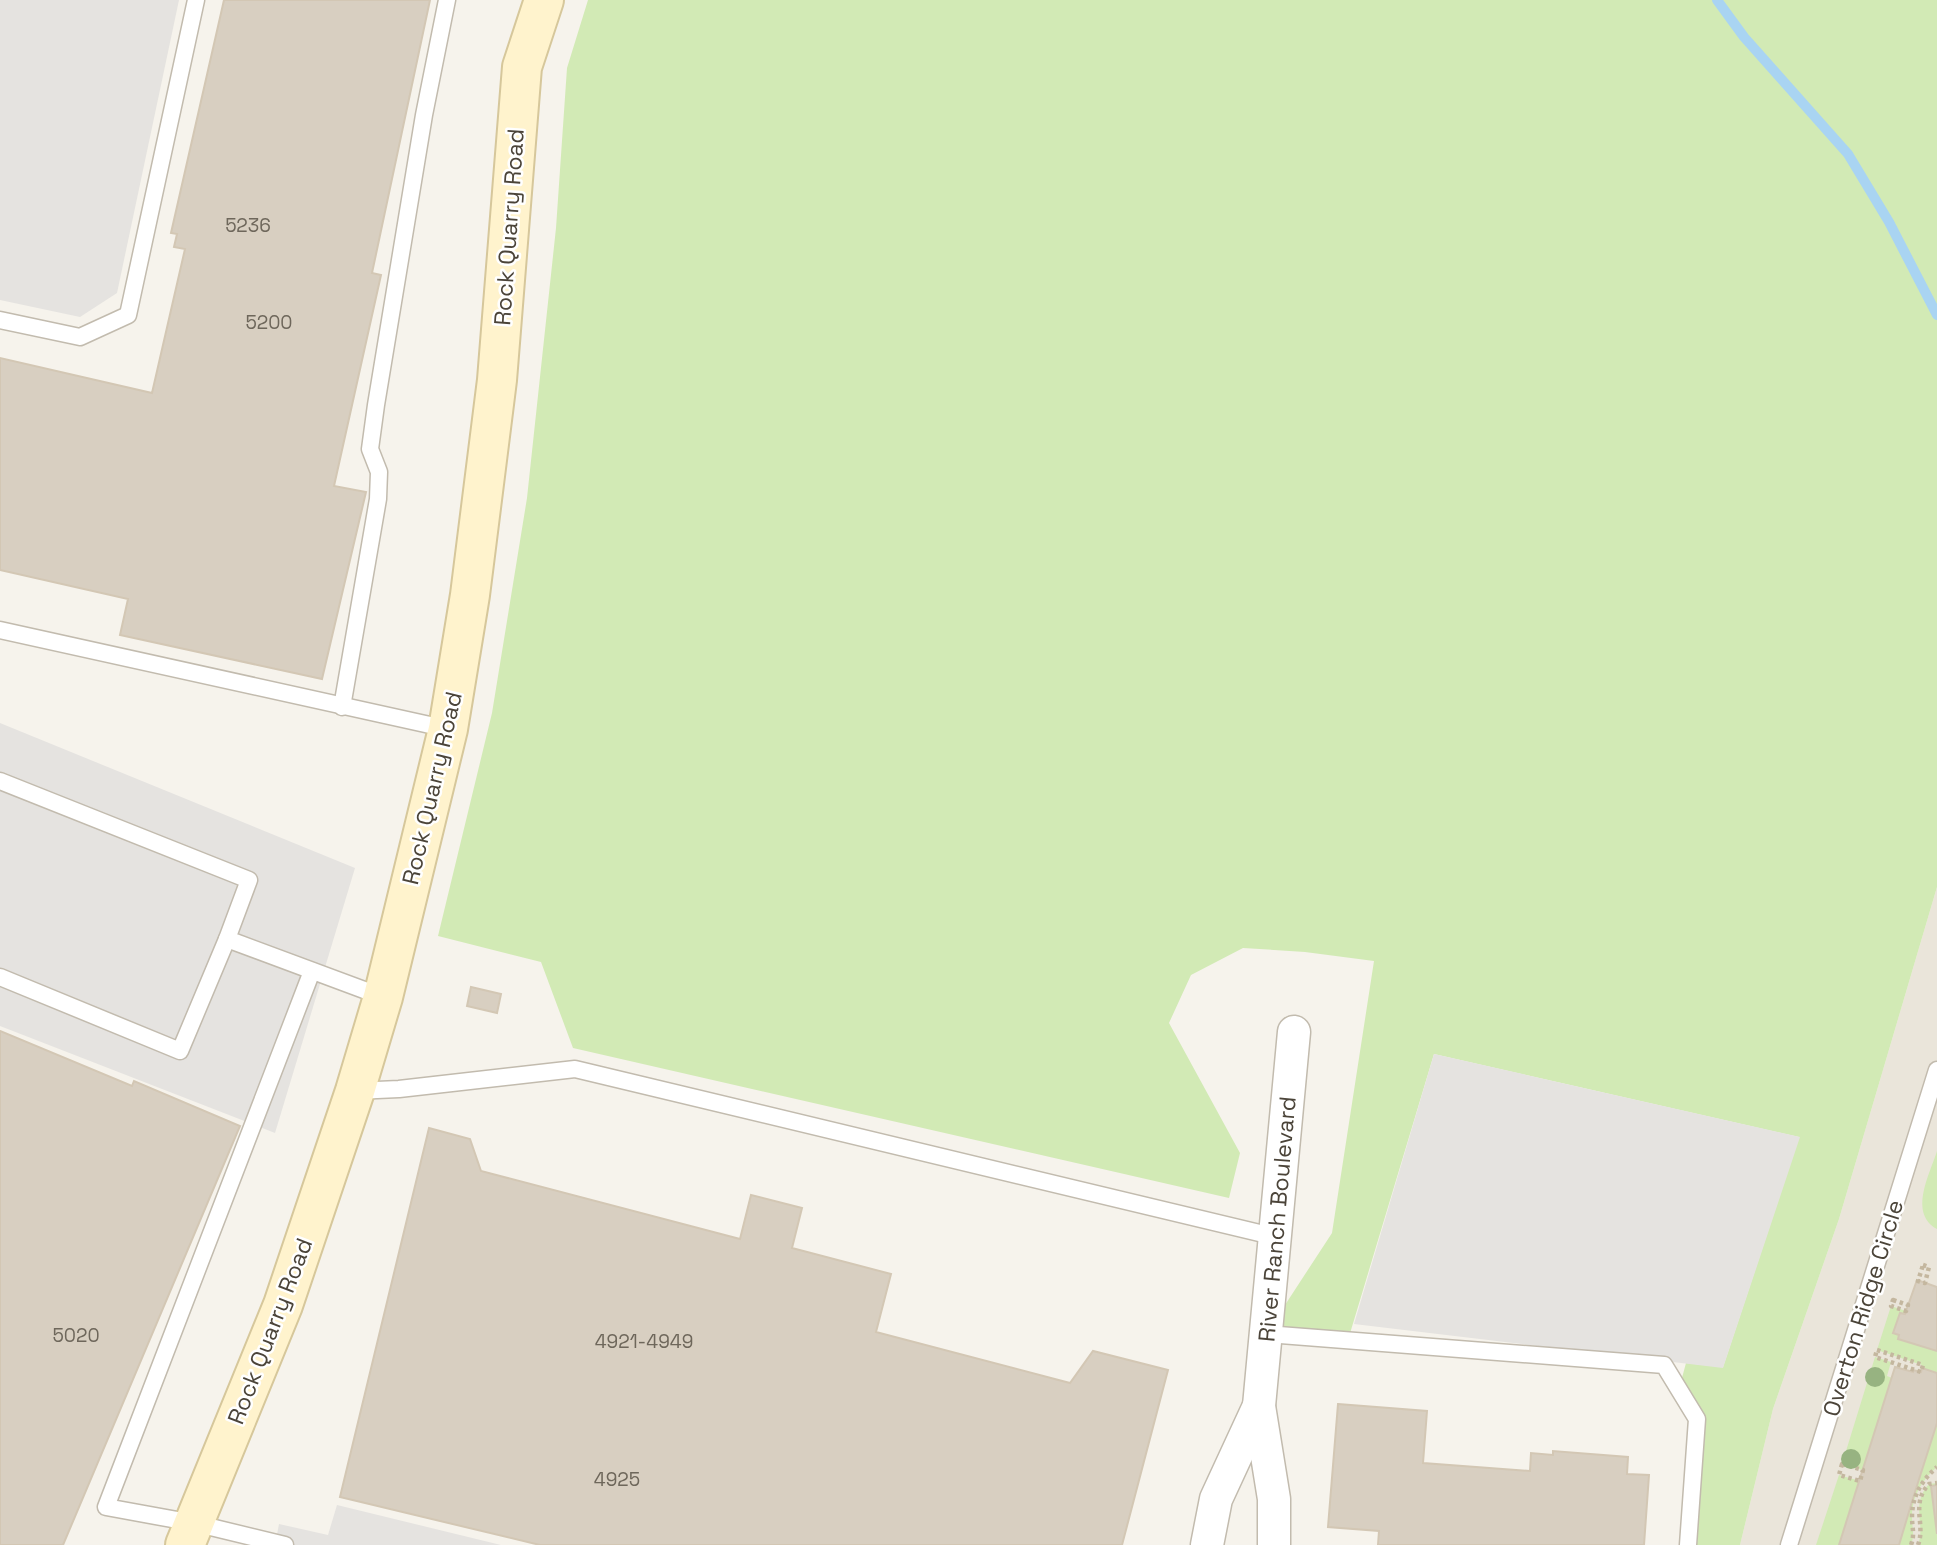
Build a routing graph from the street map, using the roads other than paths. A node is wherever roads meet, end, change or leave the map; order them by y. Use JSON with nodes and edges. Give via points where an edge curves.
{"nodes":[{"id":1,"x":196,"y":0,"type":"edge"},
{"id":2,"x":447,"y":0,"type":"edge"},
{"id":3,"x":544,"y":0,"type":"edge"},
{"id":4,"x":0,"y":320,"type":"edge"},
{"id":5,"x":0,"y":631,"type":"edge"},
{"id":6,"x":342,"y":707,"type":"junction"},
{"id":7,"x":448,"y":729,"type":"junction"},
{"id":8,"x":0,"y":781,"type":"edge"},
{"id":9,"x":227,"y":939,"type":"junction"},
{"id":10,"x":312,"y":971,"type":"junction"},
{"id":11,"x":0,"y":977,"type":"edge"},
{"id":12,"x":383,"y":997,"type":"junction"},
{"id":13,"x":1294,"y":1032,"type":"dead end"},
{"id":14,"x":1937,"y":1070,"type":"edge"},
{"id":15,"x":355,"y":1091,"type":"junction"},
{"id":16,"x":1276,"y":1237,"type":"junction"},
{"id":17,"x":1266,"y":1334,"type":"junction"},
{"id":18,"x":1259,"y":1406,"type":"junction"},
{"id":19,"x":189,"y":1534,"type":"edge"},
{"id":20,"x":285,"y":1545,"type":"edge"},
{"id":21,"x":1207,"y":1545,"type":"edge"},
{"id":22,"x":1273,"y":1545,"type":"edge"},
{"id":23,"x":1688,"y":1545,"type":"edge"},
{"id":24,"x":1789,"y":1545,"type":"edge"}],
"edges":[{"from":1,"to":4,"type":"lane","via":[[128,315],[80,337]]},
{"from":2,"to":6,"type":"lane","via":[[376,405],[370,449],[379,472],[378,499]]},
{"from":3,"to":7,"type":"street","name":"Rock Quarry Road","via":[[522,67],[497,380]]},
{"from":5,"to":6,"type":"lane"},
{"from":6,"to":7,"type":"lane"},
{"from":7,"to":12,"type":"street","name":"Rock Quarry Road"},
{"from":8,"to":9,"type":"lane","via":[[249,880]]},
{"from":9,"to":10,"type":"lane"},
{"from":9,"to":11,"type":"lane","via":[[180,1051]]},
{"from":10,"to":12,"type":"lane"},
{"from":10,"to":19,"type":"lane","via":[[106,1507]]},
{"from":12,"to":15,"type":"street","name":"Rock Quarry Road"},
{"from":13,"to":16,"type":"street","name":"River Ranch Boulevard"},
{"from":14,"to":24,"type":"lane","name":"Overton Ridge Circle"},
{"from":15,"to":16,"type":"lane","via":[[575,1069]]},
{"from":15,"to":19,"type":"street","name":"Rock Quarry Road","via":[[283,1305]]},
{"from":16,"to":17,"type":"street","name":"River Ranch Boulevard"},
{"from":17,"to":18,"type":"street","name":"River Ranch Boulevard"},
{"from":17,"to":23,"type":"lane","via":[[1664,1364],[1697,1419]]},
{"from":18,"to":21,"type":"street","name":"River Ranch Boulevard","via":[[1216,1499]]},
{"from":18,"to":22,"type":"street","name":"River Ranch Boulevard","via":[[1274,1499]]},
{"from":19,"to":20,"type":"lane"}]}
